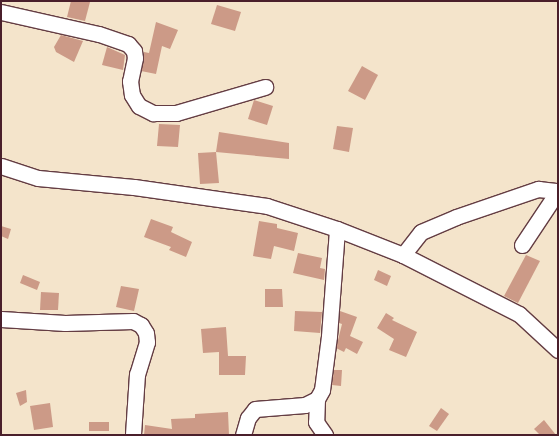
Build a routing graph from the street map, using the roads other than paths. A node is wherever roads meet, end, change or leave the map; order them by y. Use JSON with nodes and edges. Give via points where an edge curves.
{"nodes":[{"id":1,"x":1,"y":12,"type":"edge"},
{"id":2,"x":265,"y":87,"type":"dead end"},
{"id":3,"x":1,"y":166,"type":"edge"},
{"id":4,"x":558,"y":191,"type":"edge"},
{"id":5,"x":337,"y":229,"type":"junction"},
{"id":6,"x":522,"y":246,"type":"dead end"},
{"id":7,"x":403,"y":255,"type":"junction"},
{"id":8,"x":1,"y":319,"type":"edge"},
{"id":9,"x":558,"y":350,"type":"edge"},
{"id":10,"x":317,"y":399,"type":"junction"},
{"id":11,"x":133,"y":435,"type":"edge"},
{"id":12,"x":243,"y":435,"type":"edge"},
{"id":13,"x":325,"y":435,"type":"edge"}],
"edges":[{"from":1,"to":2,"type":"street","via":[[99,34],[128,44],[134,51],[135,58],[130,81],[132,95],[139,106],[153,113],[176,113]]},
{"from":3,"to":5,"type":"street","via":[[38,178],[134,187],[267,206]]},
{"from":4,"to":6,"type":"street"},
{"from":4,"to":7,"type":"street","via":[[538,189],[456,217],[421,232]]},
{"from":5,"to":7,"type":"street"},
{"from":5,"to":10,"type":"street","via":[[329,336],[322,390]]},
{"from":7,"to":9,"type":"street","via":[[519,314]]},
{"from":8,"to":11,"type":"street","via":[[65,323],[133,321],[141,325],[146,333],[147,342],[137,374]]},
{"from":10,"to":12,"type":"street","via":[[305,405],[256,409],[248,418]]},
{"from":10,"to":13,"type":"street","via":[[316,422]]}]}
